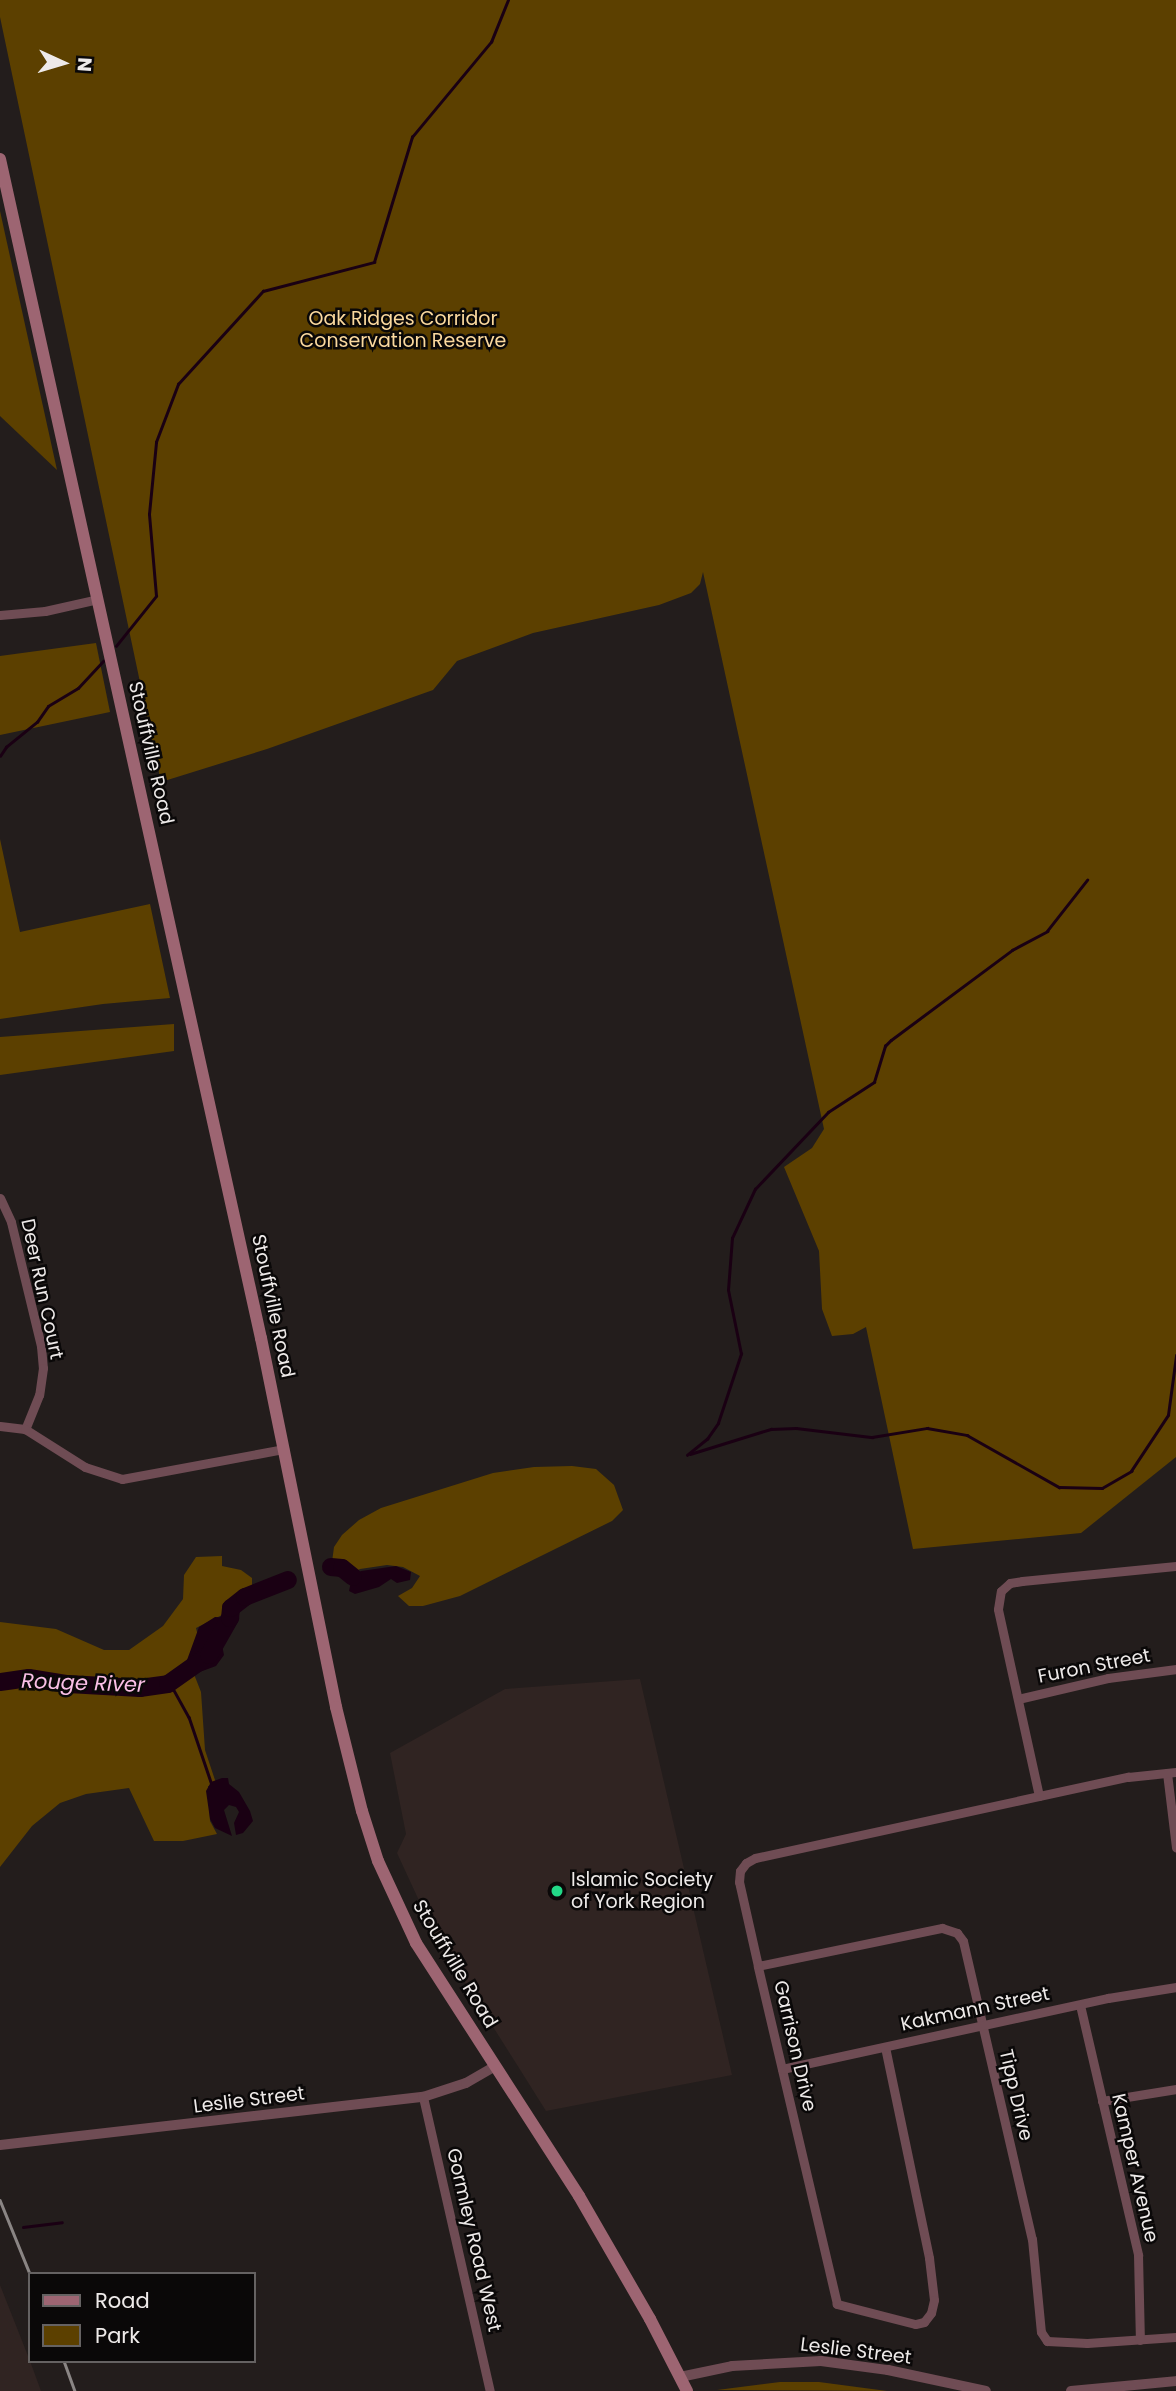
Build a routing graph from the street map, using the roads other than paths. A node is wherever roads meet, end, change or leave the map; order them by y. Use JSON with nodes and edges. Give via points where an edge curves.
{"nodes":[{"id":1,"x":0,"y":159,"type":"edge"},
{"id":2,"x":97,"y":599,"type":"junction"},
{"id":3,"x":0,"y":615,"type":"edge"},
{"id":4,"x":0,"y":1198,"type":"edge"},
{"id":5,"x":0,"y":1426,"type":"edge"},
{"id":6,"x":25,"y":1429,"type":"junction"},
{"id":7,"x":284,"y":1450,"type":"junction"},
{"id":8,"x":1176,"y":1566,"type":"edge"},
{"id":9,"x":1176,"y":1669,"type":"edge"},
{"id":10,"x":1018,"y":1699,"type":"junction"},
{"id":11,"x":1172,"y":1772,"type":"edge"},
{"id":12,"x":1039,"y":1796,"type":"junction"},
{"id":13,"x":1176,"y":1847,"type":"edge"},
{"id":14,"x":758,"y":1966,"type":"junction"},
{"id":15,"x":1176,"y":1987,"type":"edge"},
{"id":16,"x":1080,"y":2005,"type":"junction"},
{"id":17,"x":982,"y":2025,"type":"junction"},
{"id":18,"x":885,"y":2047,"type":"junction"},
{"id":19,"x":495,"y":2066,"type":"junction"},
{"id":20,"x":782,"y":2068,"type":"junction"},
{"id":21,"x":1176,"y":2089,"type":"edge"},
{"id":22,"x":423,"y":2097,"type":"junction"},
{"id":23,"x":1102,"y":2101,"type":"junction"},
{"id":24,"x":0,"y":2145,"type":"edge"},
{"id":25,"x":1176,"y":2337,"type":"edge"},
{"id":26,"x":1140,"y":2340,"type":"junction"},
{"id":27,"x":680,"y":2377,"type":"junction"},
{"id":28,"x":1176,"y":2381,"type":"edge"},
{"id":29,"x":490,"y":2391,"type":"edge"},
{"id":30,"x":687,"y":2391,"type":"edge"},
{"id":31,"x":986,"y":2391,"type":"edge"},
{"id":32,"x":1071,"y":2391,"type":"edge"}],
"edges":[{"from":1,"to":2,"type":"main road","name":"Stouffville Road"},
{"from":2,"to":3,"type":"street"},
{"from":2,"to":7,"type":"main road","name":"Stouffville Road"},
{"from":4,"to":6,"type":"street","name":"Deer Run Court","via":[[11,1222],[41,1346],[39,1395]]},
{"from":5,"to":6,"type":"street"},
{"from":6,"to":7,"type":"street","via":[[85,1467],[122,1479]]},
{"from":7,"to":19,"type":"main road","name":"Stouffville Road","via":[[347,1757],[378,1861],[416,1943]]},
{"from":8,"to":10,"type":"street","via":[[1039,1578],[1005,1586],[998,1607]]},
{"from":9,"to":10,"type":"street","name":"Furon Street","via":[[1108,1678]]},
{"from":10,"to":12,"type":"street"},
{"from":11,"to":12,"type":"street","name":"Garrison Drive","via":[[1141,1774]]},
{"from":11,"to":13,"type":"street"},
{"from":12,"to":14,"type":"street","name":"Garrison Drive","via":[[749,1861],[739,1880]]},
{"from":14,"to":17,"type":"street","name":"Tipp Drive","via":[[950,1929],[963,1941]]},
{"from":14,"to":20,"type":"street","name":"Garrison Drive"},
{"from":15,"to":16,"type":"street","name":"Kakmann Street"},
{"from":16,"to":17,"type":"street","name":"Kakmann Street"},
{"from":16,"to":23,"type":"street","name":"Kamper Avenue"},
{"from":17,"to":18,"type":"street","name":"Kakmann Street"},
{"from":17,"to":26,"type":"street","name":"Tipp Drive","via":[[1032,2239],[1041,2332],[1048,2341]]},
{"from":18,"to":20,"type":"street","name":"Kakmann Street"},
{"from":18,"to":20,"type":"street","name":"Garrison Drive","via":[[934,2300],[932,2313],[915,2324],[837,2304]]},
{"from":19,"to":22,"type":"street","name":"Leslie Street"},
{"from":19,"to":27,"type":"main road","name":"Stouffville Road","via":[[604,2237]]},
{"from":21,"to":23,"type":"street"},
{"from":22,"to":24,"type":"street","name":"Leslie Street"},
{"from":22,"to":29,"type":"street","name":"Gormley Road West"},
{"from":23,"to":26,"type":"street","name":"Kamper Avenue","via":[[1138,2256]]},
{"from":25,"to":26,"type":"street","name":"Tipp Drive"},
{"from":27,"to":30,"type":"main road","name":"Stouffville Road"},
{"from":27,"to":31,"type":"street","name":"Leslie Street","via":[[732,2366],[821,2361]]},
{"from":28,"to":32,"type":"street"}]}
